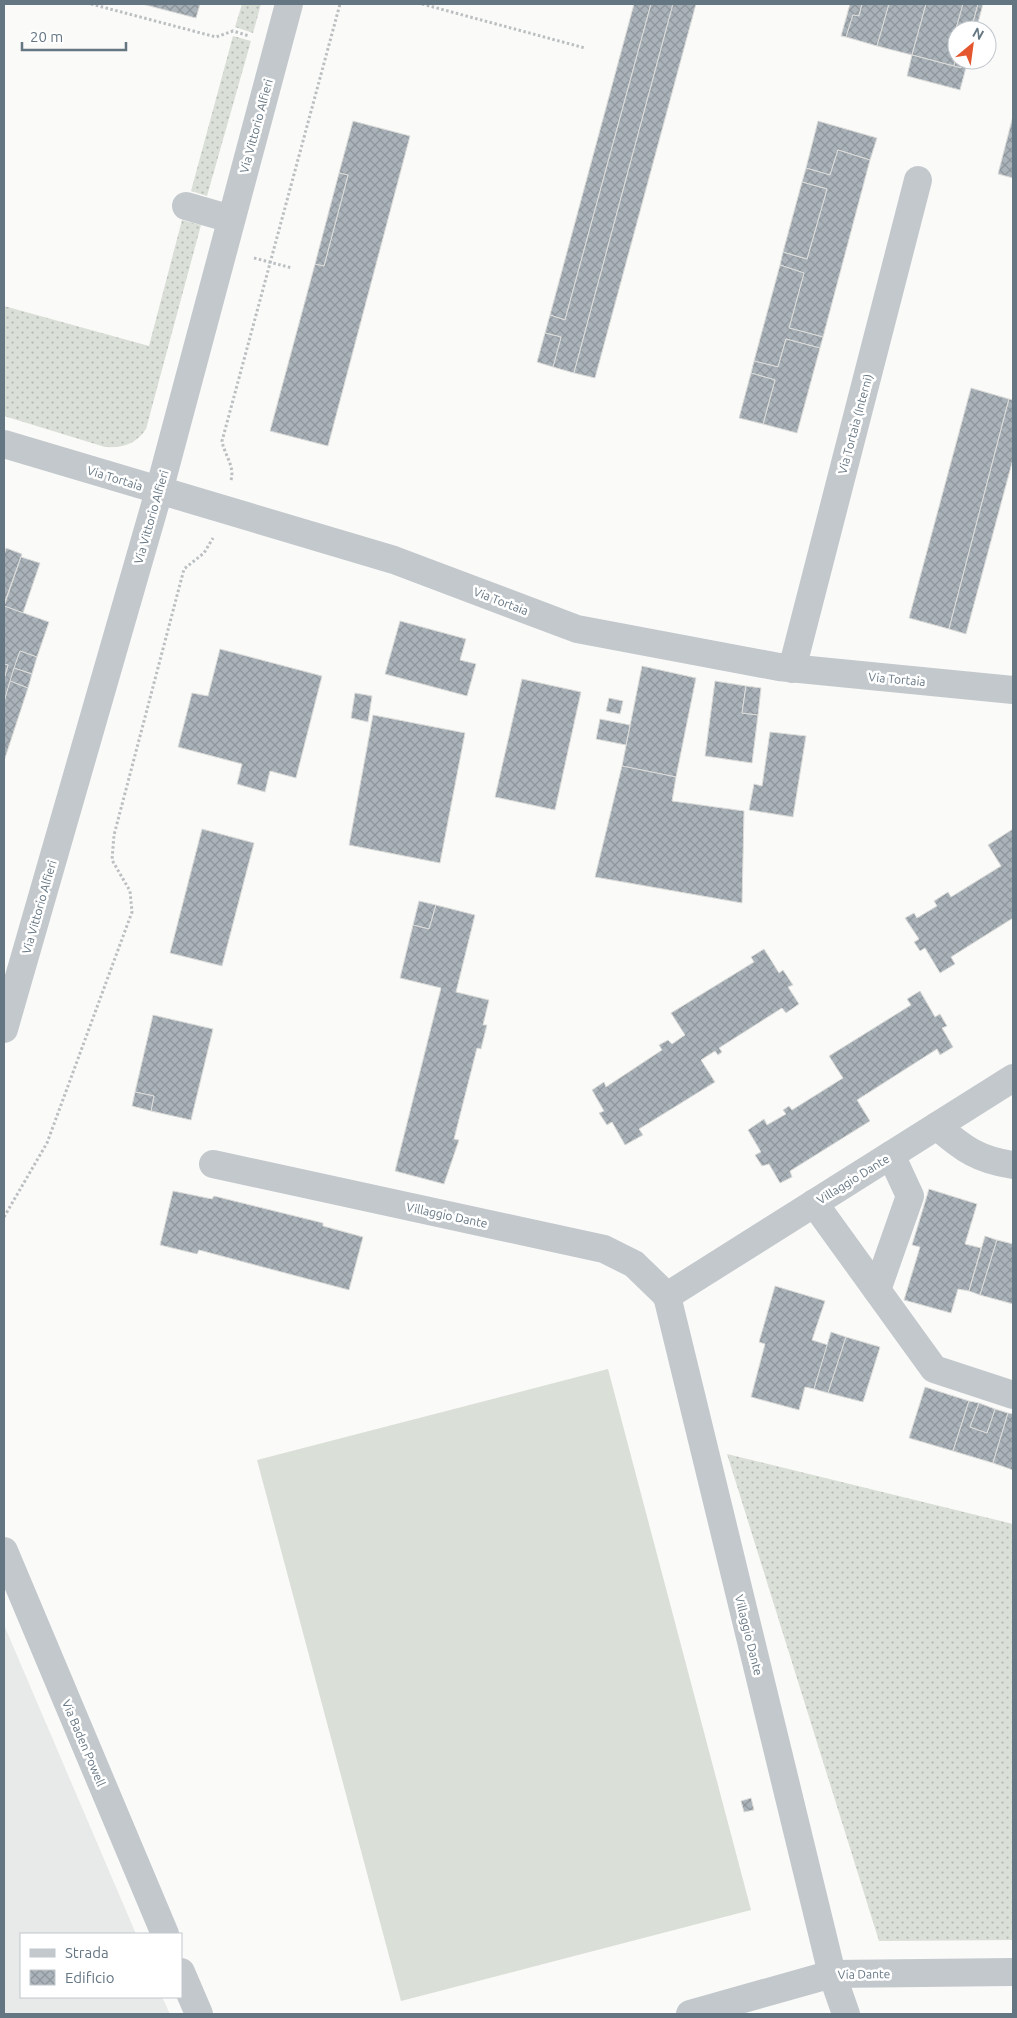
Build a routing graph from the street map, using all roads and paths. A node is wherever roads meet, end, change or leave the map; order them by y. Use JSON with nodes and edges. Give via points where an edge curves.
{"nodes":[{"id":1,"x":91,"y":4,"type":"edge"},
{"id":2,"x":289,"y":4,"type":"edge"},
{"id":3,"x":340,"y":4,"type":"edge"},
{"id":4,"x":422,"y":4,"type":"edge"},
{"id":5,"x":254,"y":38,"type":"dead end"},
{"id":6,"x":585,"y":48,"type":"dead end"},
{"id":7,"x":918,"y":180,"type":"dead end"},
{"id":8,"x":186,"y":206,"type":"dead end"},
{"id":9,"x":231,"y":218,"type":"junction"},
{"id":10,"x":251,"y":256,"type":"dead end"},
{"id":11,"x":270,"y":264,"type":"junction"},
{"id":12,"x":292,"y":268,"type":"dead end"},
{"id":13,"x":4,"y":444,"type":"edge"},
{"id":14,"x":230,"y":482,"type":"dead end"},
{"id":15,"x":158,"y":491,"type":"junction"},
{"id":16,"x":216,"y":532,"type":"dead end"},
{"id":17,"x":792,"y":669,"type":"junction"},
{"id":18,"x":1013,"y":690,"type":"edge"},
{"id":19,"x":4,"y":1029,"type":"edge"},
{"id":20,"x":1013,"y":1078,"type":"edge"},
{"id":21,"x":937,"y":1126,"type":"junction"},
{"id":22,"x":891,"y":1155,"type":"junction"},
{"id":23,"x":213,"y":1164,"type":"dead end"},
{"id":24,"x":1013,"y":1165,"type":"edge"},
{"id":25,"x":814,"y":1203,"type":"junction"},
{"id":26,"x":4,"y":1217,"type":"edge"},
{"id":27,"x":877,"y":1290,"type":"junction"},
{"id":28,"x":666,"y":1296,"type":"junction"},
{"id":29,"x":1013,"y":1395,"type":"edge"},
{"id":30,"x":4,"y":1551,"type":"edge"},
{"id":31,"x":165,"y":1933,"type":"edge"},
{"id":32,"x":1013,"y":1972,"type":"edge"},
{"id":33,"x":182,"y":1974,"type":"edge"},
{"id":34,"x":832,"y":1974,"type":"junction"},
{"id":35,"x":199,"y":2014,"type":"edge"},
{"id":36,"x":690,"y":2014,"type":"edge"},
{"id":37,"x":846,"y":2014,"type":"edge"}],
"edges":[{"from":1,"to":5,"type":"path","via":[[216,37],[234,31]]},
{"from":2,"to":9,"type":"street","name":"Via Vittorio Alfieri"},
{"from":3,"to":11,"type":"path"},
{"from":4,"to":6,"type":"path"},
{"from":7,"to":17,"type":"street","name":"Via Tortaia (Interni)"},
{"from":8,"to":9,"type":"street"},
{"from":9,"to":15,"type":"street","name":"Via Vittorio Alfieri"},
{"from":10,"to":11,"type":"path"},
{"from":11,"to":12,"type":"path"},
{"from":11,"to":14,"type":"path","via":[[222,441],[233,474]]},
{"from":13,"to":15,"type":"street","name":"Via Tortaia"},
{"from":15,"to":17,"type":"street","name":"Via Tortaia","via":[[394,560],[577,629]]},
{"from":15,"to":19,"type":"street","name":"Via Vittorio Alfieri"},
{"from":16,"to":26,"type":"path","via":[[211,545],[184,569],[114,835],[112,860],[130,891],[132,912],[47,1143]]},
{"from":17,"to":18,"type":"street","name":"Via Tortaia"},
{"from":20,"to":21,"type":"street","name":"Villaggio Dante"},
{"from":21,"to":22,"type":"street","name":"Villaggio Dante"},
{"from":21,"to":24,"type":"street","via":[[962,1148],[995,1162]]},
{"from":22,"to":25,"type":"street","name":"Villaggio Dante"},
{"from":22,"to":27,"type":"street","via":[[910,1196]]},
{"from":23,"to":28,"type":"street","name":"Villaggio Dante","via":[[604,1249],[634,1264]]},
{"from":25,"to":27,"type":"street"},
{"from":25,"to":28,"type":"street","name":"Villaggio Dante"},
{"from":27,"to":29,"type":"street","via":[[934,1369]]},
{"from":28,"to":34,"type":"street","name":"Villaggio Dante"},
{"from":30,"to":31,"type":"street","name":"Via Baden Powell"},
{"from":32,"to":34,"type":"street","name":"Via Dante"},
{"from":33,"to":35,"type":"street"},
{"from":34,"to":36,"type":"street","name":"Via Dante"},
{"from":34,"to":37,"type":"street","name":"Villaggio Dante"}]}
